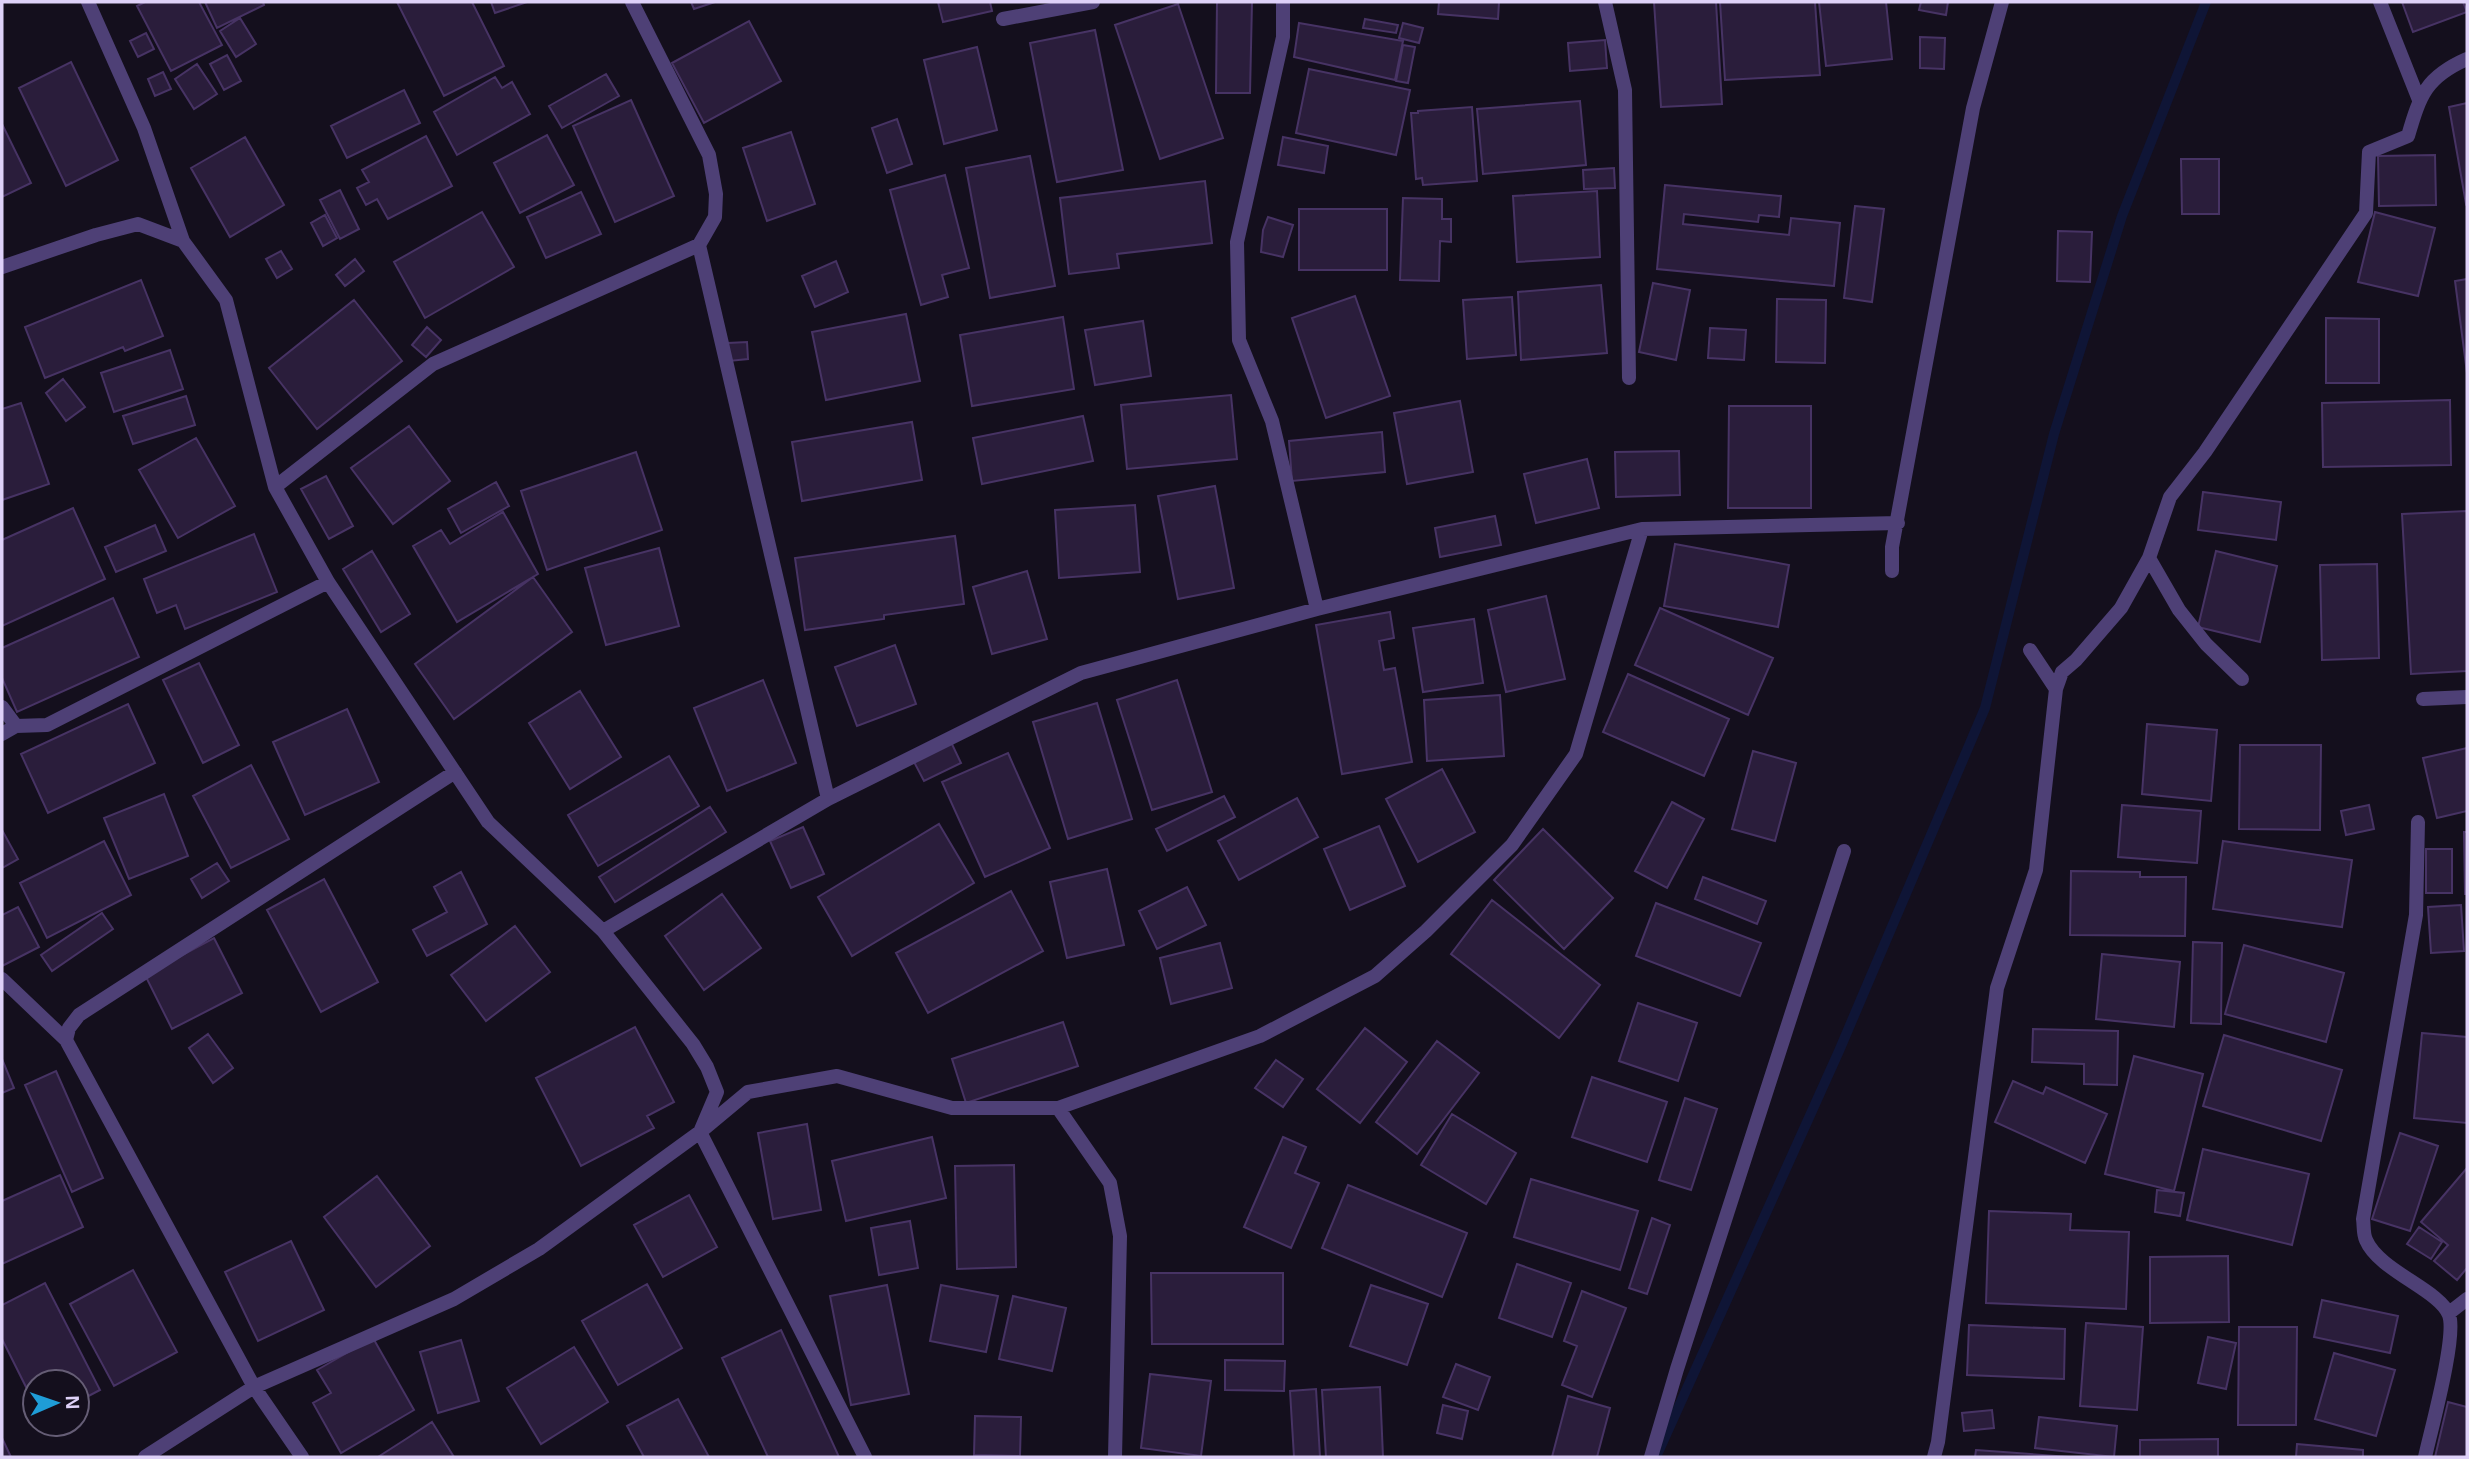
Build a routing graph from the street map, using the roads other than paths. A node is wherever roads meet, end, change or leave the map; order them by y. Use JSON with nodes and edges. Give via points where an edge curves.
{"nodes":[{"id":1,"x":89,"y":2,"type":"edge"},
{"id":2,"x":632,"y":2,"type":"edge"},
{"id":3,"x":1094,"y":2,"type":"edge"},
{"id":4,"x":1283,"y":2,"type":"edge"},
{"id":5,"x":1605,"y":2,"type":"edge"},
{"id":6,"x":2002,"y":2,"type":"edge"},
{"id":7,"x":2380,"y":2,"type":"edge"},
{"id":8,"x":1003,"y":19,"type":"dead end"},
{"id":9,"x":2467,"y":59,"type":"edge"},
{"id":10,"x":2419,"y":100,"type":"junction"},
{"id":11,"x":183,"y":241,"type":"junction"},
{"id":12,"x":699,"y":245,"type":"junction"},
{"id":13,"x":2,"y":267,"type":"edge"},
{"id":14,"x":1629,"y":378,"type":"dead end"},
{"id":15,"x":275,"y":487,"type":"junction"},
{"id":16,"x":1898,"y":523,"type":"junction"},
{"id":17,"x":1642,"y":529,"type":"junction"},
{"id":18,"x":2149,"y":558,"type":"junction"},
{"id":19,"x":1892,"y":571,"type":"dead end"},
{"id":20,"x":328,"y":582,"type":"junction"},
{"id":21,"x":1317,"y":609,"type":"junction"},
{"id":22,"x":2030,"y":650,"type":"dead end"},
{"id":23,"x":2242,"y":679,"type":"dead end"},
{"id":24,"x":2056,"y":689,"type":"junction"},
{"id":25,"x":2467,"y":697,"type":"edge"},
{"id":26,"x":2423,"y":699,"type":"dead end"},
{"id":27,"x":2,"y":707,"type":"edge"},
{"id":28,"x":16,"y":726,"type":"junction"},
{"id":29,"x":2,"y":734,"type":"edge"},
{"id":30,"x":455,"y":772,"type":"junction"},
{"id":31,"x":828,"y":799,"type":"junction"},
{"id":32,"x":2418,"y":822,"type":"dead end"},
{"id":33,"x":1844,"y":851,"type":"dead end"},
{"id":34,"x":603,"y":931,"type":"junction"},
{"id":35,"x":2,"y":979,"type":"edge"},
{"id":36,"x":66,"y":1040,"type":"junction"},
{"id":37,"x":1058,"y":1108,"type":"junction"},
{"id":38,"x":700,"y":1132,"type":"junction"},
{"id":39,"x":2467,"y":1299,"type":"edge"},
{"id":40,"x":2449,"y":1314,"type":"junction"},
{"id":41,"x":254,"y":1387,"type":"junction"},
{"id":42,"x":145,"y":1457,"type":"edge"},
{"id":43,"x":302,"y":1457,"type":"edge"},
{"id":44,"x":865,"y":1457,"type":"edge"},
{"id":45,"x":1115,"y":1457,"type":"edge"},
{"id":46,"x":1651,"y":1457,"type":"edge"},
{"id":47,"x":1934,"y":1457,"type":"edge"},
{"id":48,"x":2425,"y":1457,"type":"edge"}],
"edges":[{"from":1,"to":11,"type":"street","via":[[144,128]]},
{"from":2,"to":12,"type":"street","via":[[709,155],[715,217]]},
{"from":3,"to":8,"type":"street"},
{"from":4,"to":21,"type":"street","via":[[1283,37],[1237,242],[1239,340],[1272,421]]},
{"from":5,"to":14,"type":"street","via":[[1625,90]]},
{"from":6,"to":16,"type":"street","via":[[1973,108]]},
{"from":7,"to":10,"type":"street"},
{"from":9,"to":10,"type":"street","via":[[2438,74]]},
{"from":10,"to":18,"type":"street","via":[[2408,136],[2369,152],[2366,213],[2170,498]]},
{"from":11,"to":13,"type":"street","via":[[138,224]]},
{"from":11,"to":15,"type":"street","via":[[226,300]]},
{"from":12,"to":15,"type":"street","via":[[433,364]]},
{"from":12,"to":31,"type":"street"},
{"from":15,"to":20,"type":"street"},
{"from":16,"to":17,"type":"street"},
{"from":16,"to":19,"type":"street"},
{"from":17,"to":21,"type":"street"},
{"from":17,"to":37,"type":"street","via":[[1576,754],[1512,845],[1435,922],[1375,976],[1260,1036]]},
{"from":18,"to":23,"type":"street","via":[[2179,610]]},
{"from":18,"to":24,"type":"street","via":[[2121,608],[2062,672]]},
{"from":20,"to":28,"type":"street","via":[[47,725]]},
{"from":20,"to":30,"type":"street"},
{"from":21,"to":31,"type":"street","via":[[1081,673]]},
{"from":22,"to":24,"type":"street"},
{"from":24,"to":47,"type":"street","via":[[2035,870],[1997,988]]},
{"from":25,"to":26,"type":"street"},
{"from":27,"to":28,"type":"street"},
{"from":28,"to":29,"type":"street"},
{"from":30,"to":34,"type":"street","via":[[488,822]]},
{"from":30,"to":36,"type":"street","via":[[79,1014]]},
{"from":31,"to":34,"type":"street"},
{"from":32,"to":40,"type":"street","via":[[2416,915],[2363,1219],[2366,1240],[2382,1261],[2437,1300]]},
{"from":33,"to":46,"type":"street"},
{"from":34,"to":38,"type":"street","via":[[693,1044],[706,1067],[717,1092]]},
{"from":35,"to":36,"type":"street"},
{"from":36,"to":41,"type":"street"},
{"from":37,"to":38,"type":"street","via":[[952,1108],[837,1076],[748,1093]]},
{"from":37,"to":45,"type":"street","via":[[1110,1183],[1119,1236]]},
{"from":38,"to":41,"type":"street","via":[[539,1249],[453,1299]]},
{"from":38,"to":44,"type":"street"},
{"from":39,"to":40,"type":"street"},
{"from":40,"to":48,"type":"street","via":[[2451,1334]]},
{"from":41,"to":42,"type":"street"},
{"from":41,"to":43,"type":"street"}]}
